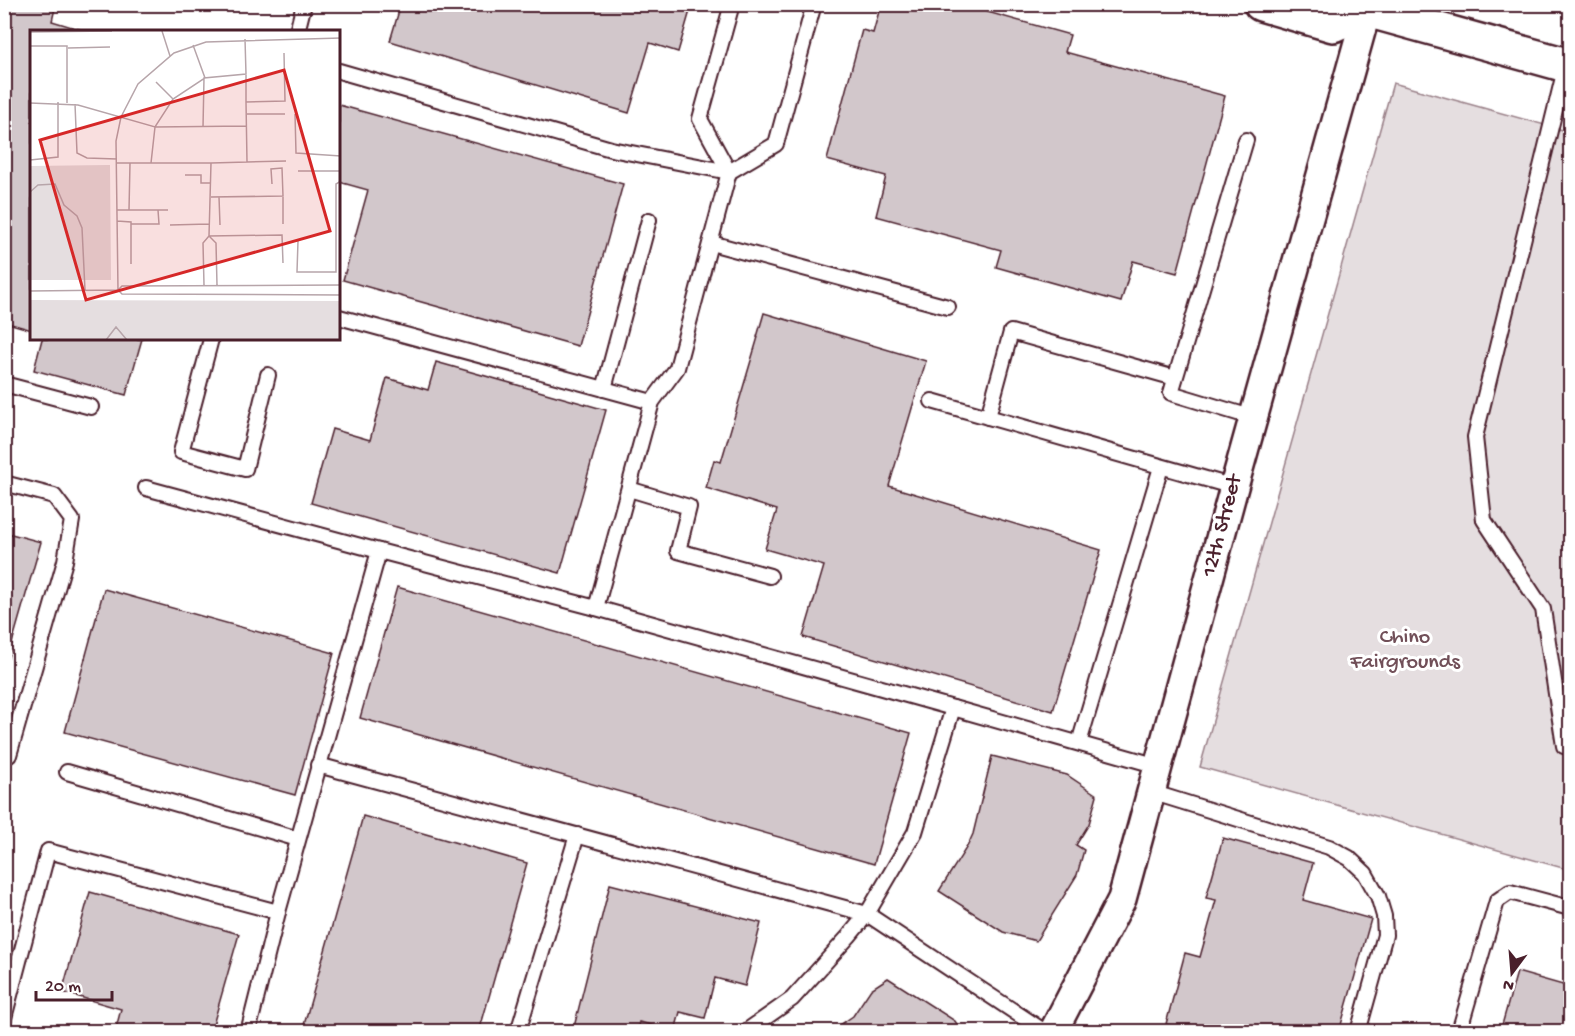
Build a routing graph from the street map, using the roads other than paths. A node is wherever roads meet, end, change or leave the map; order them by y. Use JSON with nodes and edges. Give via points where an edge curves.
{"nodes":[{"id":1,"x":304,"y":4,"type":"edge"},
{"id":2,"x":732,"y":4,"type":"edge"},
{"id":3,"x":814,"y":4,"type":"edge"},
{"id":4,"x":1261,"y":4,"type":"edge"},
{"id":5,"x":1366,"y":7,"type":"edge"},
{"id":6,"x":298,"y":30,"type":"edge"},
{"id":7,"x":1568,"y":65,"type":"edge"},
{"id":8,"x":340,"y":71,"type":"edge"},
{"id":9,"x":1246,"y":140,"type":"dead end"},
{"id":10,"x":729,"y":172,"type":"junction"},
{"id":11,"x":650,"y":220,"type":"dead end"},
{"id":12,"x":711,"y":243,"type":"junction"},
{"id":13,"x":948,"y":307,"type":"dead end"},
{"id":14,"x":340,"y":317,"type":"edge"},
{"id":15,"x":210,"y":340,"type":"edge"},
{"id":16,"x":268,"y":375,"type":"dead end"},
{"id":17,"x":1175,"y":378,"type":"junction"},
{"id":18,"x":4,"y":384,"type":"edge"},
{"id":19,"x":604,"y":389,"type":"junction"},
{"id":20,"x":932,"y":401,"type":"dead end"},
{"id":21,"x":652,"y":402,"type":"junction"},
{"id":22,"x":91,"y":407,"type":"dead end"},
{"id":23,"x":988,"y":417,"type":"junction"},
{"id":24,"x":1254,"y":418,"type":"junction"},
{"id":25,"x":1161,"y":467,"type":"junction"},
{"id":26,"x":4,"y":483,"type":"edge"},
{"id":27,"x":1234,"y":487,"type":"junction"},
{"id":28,"x":146,"y":488,"type":"dead end"},
{"id":29,"x":629,"y":489,"type":"junction"},
{"id":30,"x":379,"y":550,"type":"junction"},
{"id":31,"x":770,"y":576,"type":"dead end"},
{"id":32,"x":596,"y":608,"type":"junction"},
{"id":33,"x":953,"y":708,"type":"junction"},
{"id":34,"x":1079,"y":743,"type":"junction"},
{"id":35,"x":1570,"y":747,"type":"edge"},
{"id":36,"x":9,"y":754,"type":"dead end"},
{"id":37,"x":318,"y":765,"type":"junction"},
{"id":38,"x":1158,"y":765,"type":"junction"},
{"id":39,"x":67,"y":771,"type":"dead end"},
{"id":40,"x":1151,"y":792,"type":"junction"},
{"id":41,"x":578,"y":835,"type":"junction"},
{"id":42,"x":298,"y":838,"type":"junction"},
{"id":43,"x":1570,"y":908,"type":"edge"},
{"id":44,"x":279,"y":912,"type":"junction"},
{"id":45,"x":867,"y":914,"type":"junction"},
{"id":46,"x":4,"y":1018,"type":"edge"},
{"id":47,"x":248,"y":1032,"type":"edge"},
{"id":48,"x":518,"y":1032,"type":"edge"},
{"id":49,"x":745,"y":1032,"type":"edge"},
{"id":50,"x":1045,"y":1032,"type":"edge"},
{"id":51,"x":1053,"y":1032,"type":"edge"},
{"id":52,"x":1358,"y":1032,"type":"edge"},
{"id":53,"x":1459,"y":1032,"type":"edge"}],
"edges":[{"from":1,"to":6,"type":"lane"},
{"from":2,"to":10,"type":"lane","via":[[700,119]]},
{"from":3,"to":10,"type":"lane","via":[[776,144]]},
{"from":4,"to":5,"type":"main road","via":[[1333,25]]},
{"from":5,"to":7,"type":"main road"},
{"from":5,"to":24,"type":"street","name":"12th Street"},
{"from":7,"to":35,"type":"lane","via":[[1475,437],[1484,520],[1543,609],[1564,746]]},
{"from":8,"to":10,"type":"lane","via":[[611,149]]},
{"from":9,"to":17,"type":"lane"},
{"from":10,"to":12,"type":"lane"},
{"from":11,"to":19,"type":"lane"},
{"from":12,"to":13,"type":"lane"},
{"from":12,"to":21,"type":"lane","via":[[677,368]]},
{"from":14,"to":19,"type":"lane"},
{"from":15,"to":16,"type":"lane","via":[[181,453],[245,469]]},
{"from":17,"to":23,"type":"lane","via":[[1011,332]]},
{"from":17,"to":24,"type":"lane","via":[[1171,393]]},
{"from":18,"to":22,"type":"lane"},
{"from":19,"to":21,"type":"lane"},
{"from":20,"to":23,"type":"lane"},
{"from":21,"to":29,"type":"lane"},
{"from":23,"to":25,"type":"lane"},
{"from":24,"to":27,"type":"street","name":"12th Street"},
{"from":25,"to":27,"type":"lane"},
{"from":25,"to":34,"type":"lane"},
{"from":26,"to":36,"type":"lane","via":[[54,496],[72,520],[65,561]]},
{"from":27,"to":38,"type":"street","name":"12th Street"},
{"from":28,"to":30,"type":"lane"},
{"from":29,"to":31,"type":"lane","via":[[689,507],[678,551]]},
{"from":29,"to":32,"type":"lane"},
{"from":30,"to":32,"type":"lane"},
{"from":30,"to":37,"type":"lane"},
{"from":32,"to":33,"type":"lane"},
{"from":33,"to":34,"type":"lane"},
{"from":33,"to":45,"type":"lane","via":[[915,832]]},
{"from":34,"to":38,"type":"lane"},
{"from":37,"to":41,"type":"lane"},
{"from":37,"to":42,"type":"lane"},
{"from":38,"to":40,"type":"street","name":"12th Street"},
{"from":39,"to":42,"type":"lane"},
{"from":40,"to":51,"type":"street","name":"12th Street","via":[[1122,899]]},
{"from":40,"to":52,"type":"lane","via":[[1329,847],[1365,873],[1378,896],[1385,935]]},
{"from":41,"to":45,"type":"lane"},
{"from":41,"to":48,"type":"lane"},
{"from":42,"to":44,"type":"lane"},
{"from":43,"to":53,"type":"lane","via":[[1510,892],[1497,901]]},
{"from":44,"to":46,"type":"lane","via":[[48,851]]},
{"from":44,"to":47,"type":"lane"},
{"from":45,"to":49,"type":"lane","via":[[792,999]]},
{"from":45,"to":50,"type":"lane"}]}
